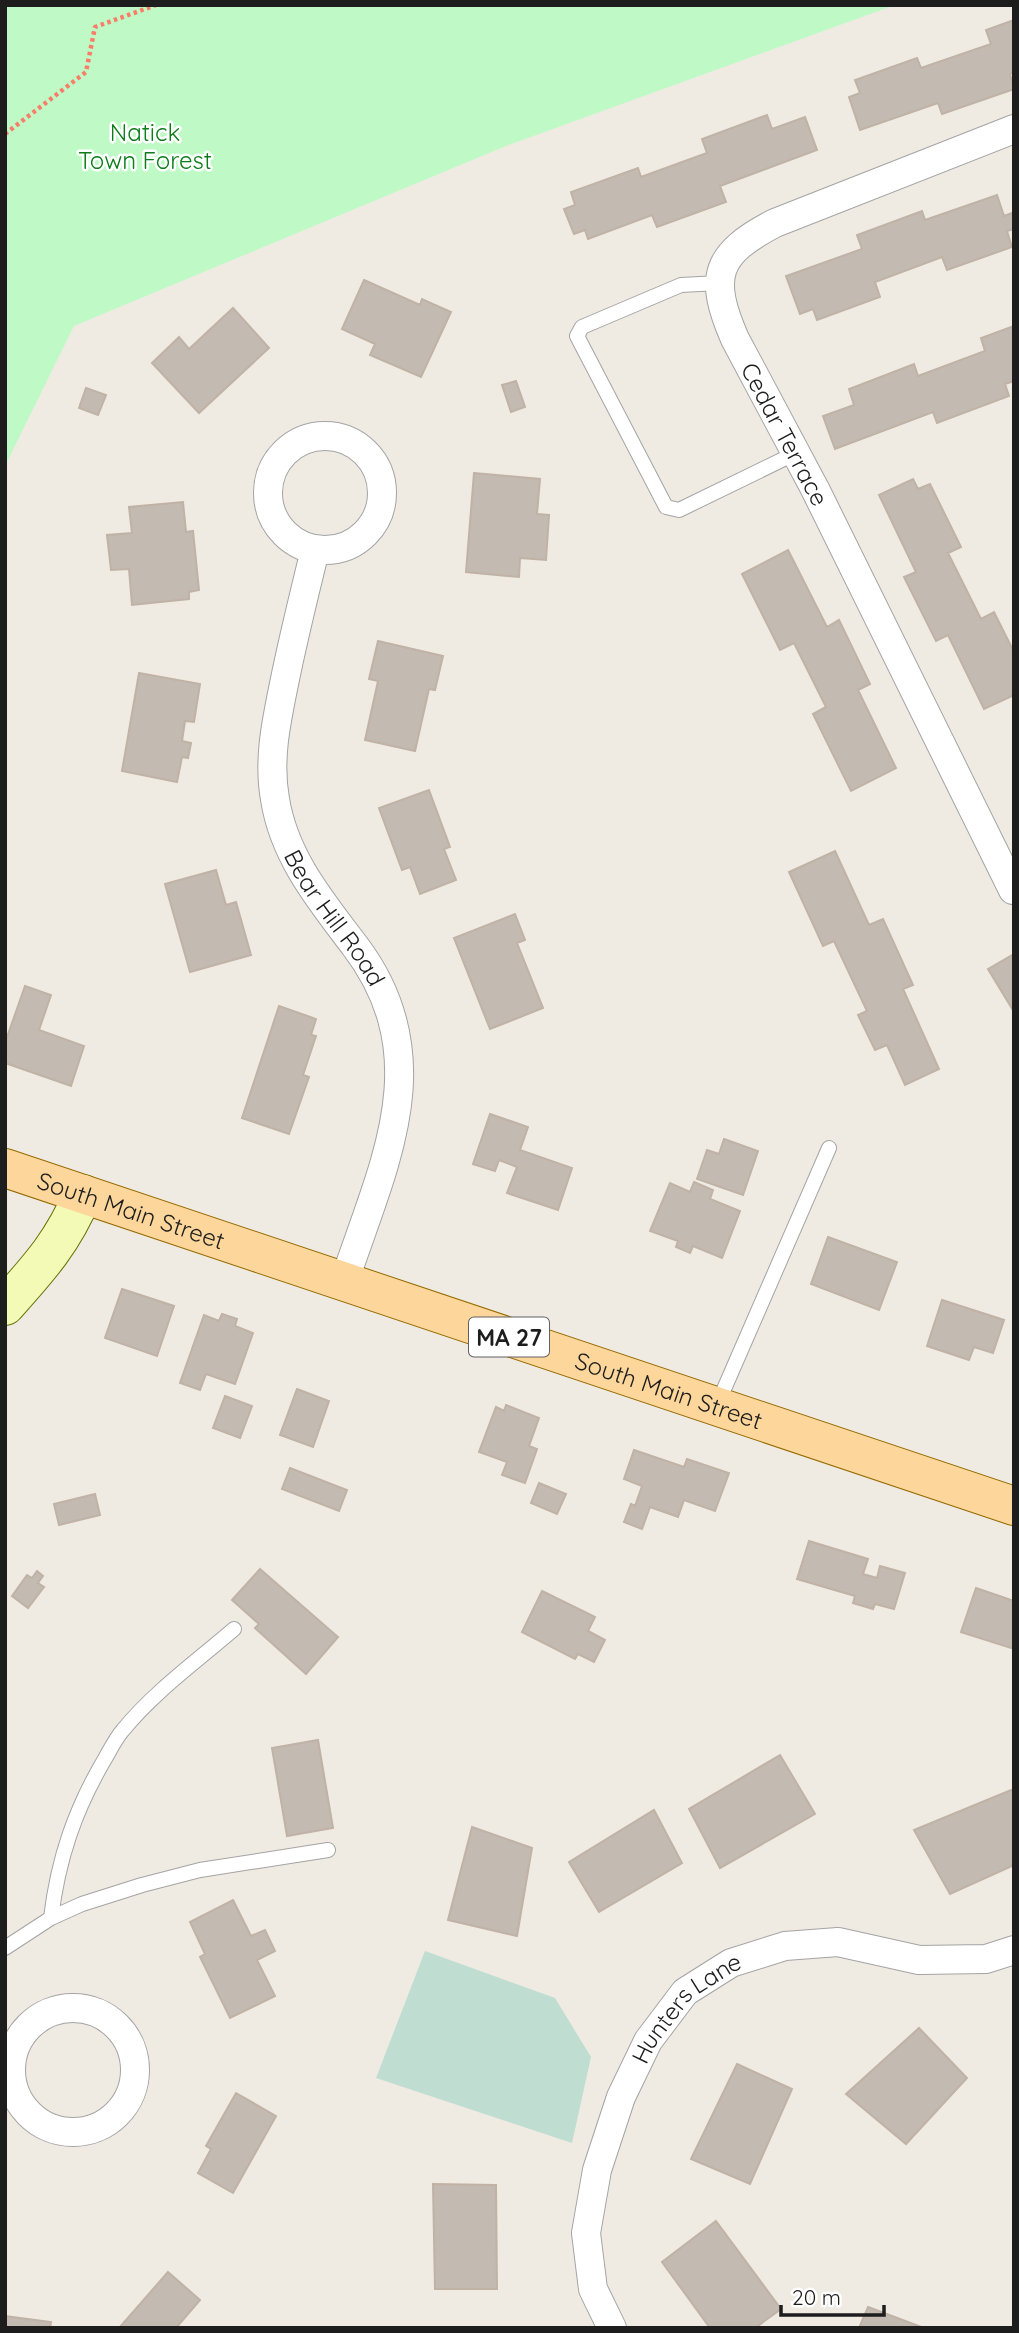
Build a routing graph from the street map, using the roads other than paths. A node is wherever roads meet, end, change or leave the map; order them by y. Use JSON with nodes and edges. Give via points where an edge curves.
{"nodes":[{"id":1,"x":1014,"y":129,"type":"edge"},
{"id":2,"x":719,"y":284,"type":"junction"},
{"id":3,"x":796,"y":453,"type":"junction"},
{"id":4,"x":315,"y":550,"type":"junction"},
{"id":5,"x":1013,"y":890,"type":"edge"},
{"id":6,"x":829,"y":1148,"type":"dead end"},
{"id":7,"x":5,"y":1168,"type":"edge"},
{"id":8,"x":83,"y":1194,"type":"junction"},
{"id":9,"x":344,"y":1282,"type":"junction"},
{"id":10,"x":5,"y":1306,"type":"edge"},
{"id":11,"x":716,"y":1406,"type":"junction"},
{"id":12,"x":1014,"y":1506,"type":"edge"},
{"id":13,"x":234,"y":1629,"type":"dead end"},
{"id":14,"x":328,"y":1850,"type":"dead end"},
{"id":15,"x":51,"y":1918,"type":"junction"},
{"id":16,"x":5,"y":1948,"type":"edge"},
{"id":17,"x":1014,"y":1950,"type":"edge"},
{"id":18,"x":11,"y":2040,"type":"edge"},
{"id":19,"x":612,"y":2328,"type":"edge"}],
"edges":[{"from":1,"to":2,"type":"street","via":[[764,228],[733,250],[720,271]]},
{"from":2,"to":3,"type":"street","name":"Cedar Terrace","via":[[735,339]]},
{"from":2,"to":3,"type":"lane","via":[[681,285],[582,327],[577,336],[666,508],[678,510]]},
{"from":3,"to":5,"type":"street","name":"Cedar Terrace"},
{"from":4,"to":4,"type":"street","via":[[290,539],[278,527],[270,510],[268,486],[274,467],[295,444],[335,437],[359,447],[369,458],[382,488],[380,506],[361,538],[344,548]]},
{"from":4,"to":9,"type":"street","name":"Bear Hill Road","via":[[275,733],[271,768],[275,802],[284,837],[301,872],[378,980],[390,1008],[400,1080],[390,1146]]},
{"from":6,"to":11,"type":"lane"},
{"from":7,"to":8,"type":"main road","name":"South Main Street","number":"MA 27"},
{"from":8,"to":9,"type":"main road","name":"South Main Street","number":"MA 27"},
{"from":8,"to":10,"type":"street","via":[[56,1247]]},
{"from":9,"to":11,"type":"main road","name":"South Main Street","number":"MA 27"},
{"from":11,"to":12,"type":"main road","name":"South Main Street","number":"MA 27"},
{"from":13,"to":15,"type":"lane","via":[[122,1731],[75,1819],[56,1877]]},
{"from":14,"to":15,"type":"lane","via":[[200,1870],[82,1904]]},
{"from":15,"to":16,"type":"lane"},
{"from":17,"to":19,"type":"street","name":"Hunters Lane","via":[[986,1959],[919,1960],[838,1942],[785,1946],[731,1963],[685,1992],[648,2041],[621,2097],[597,2171],[586,2233],[593,2289]]},
{"from":18,"to":18,"type":"street","via":[[15,2093],[25,2110],[51,2129],[85,2132],[104,2125],[131,2091],[130,2048],[122,2032],[93,2012],[75,2008],[55,2011],[38,2018]]}]}
